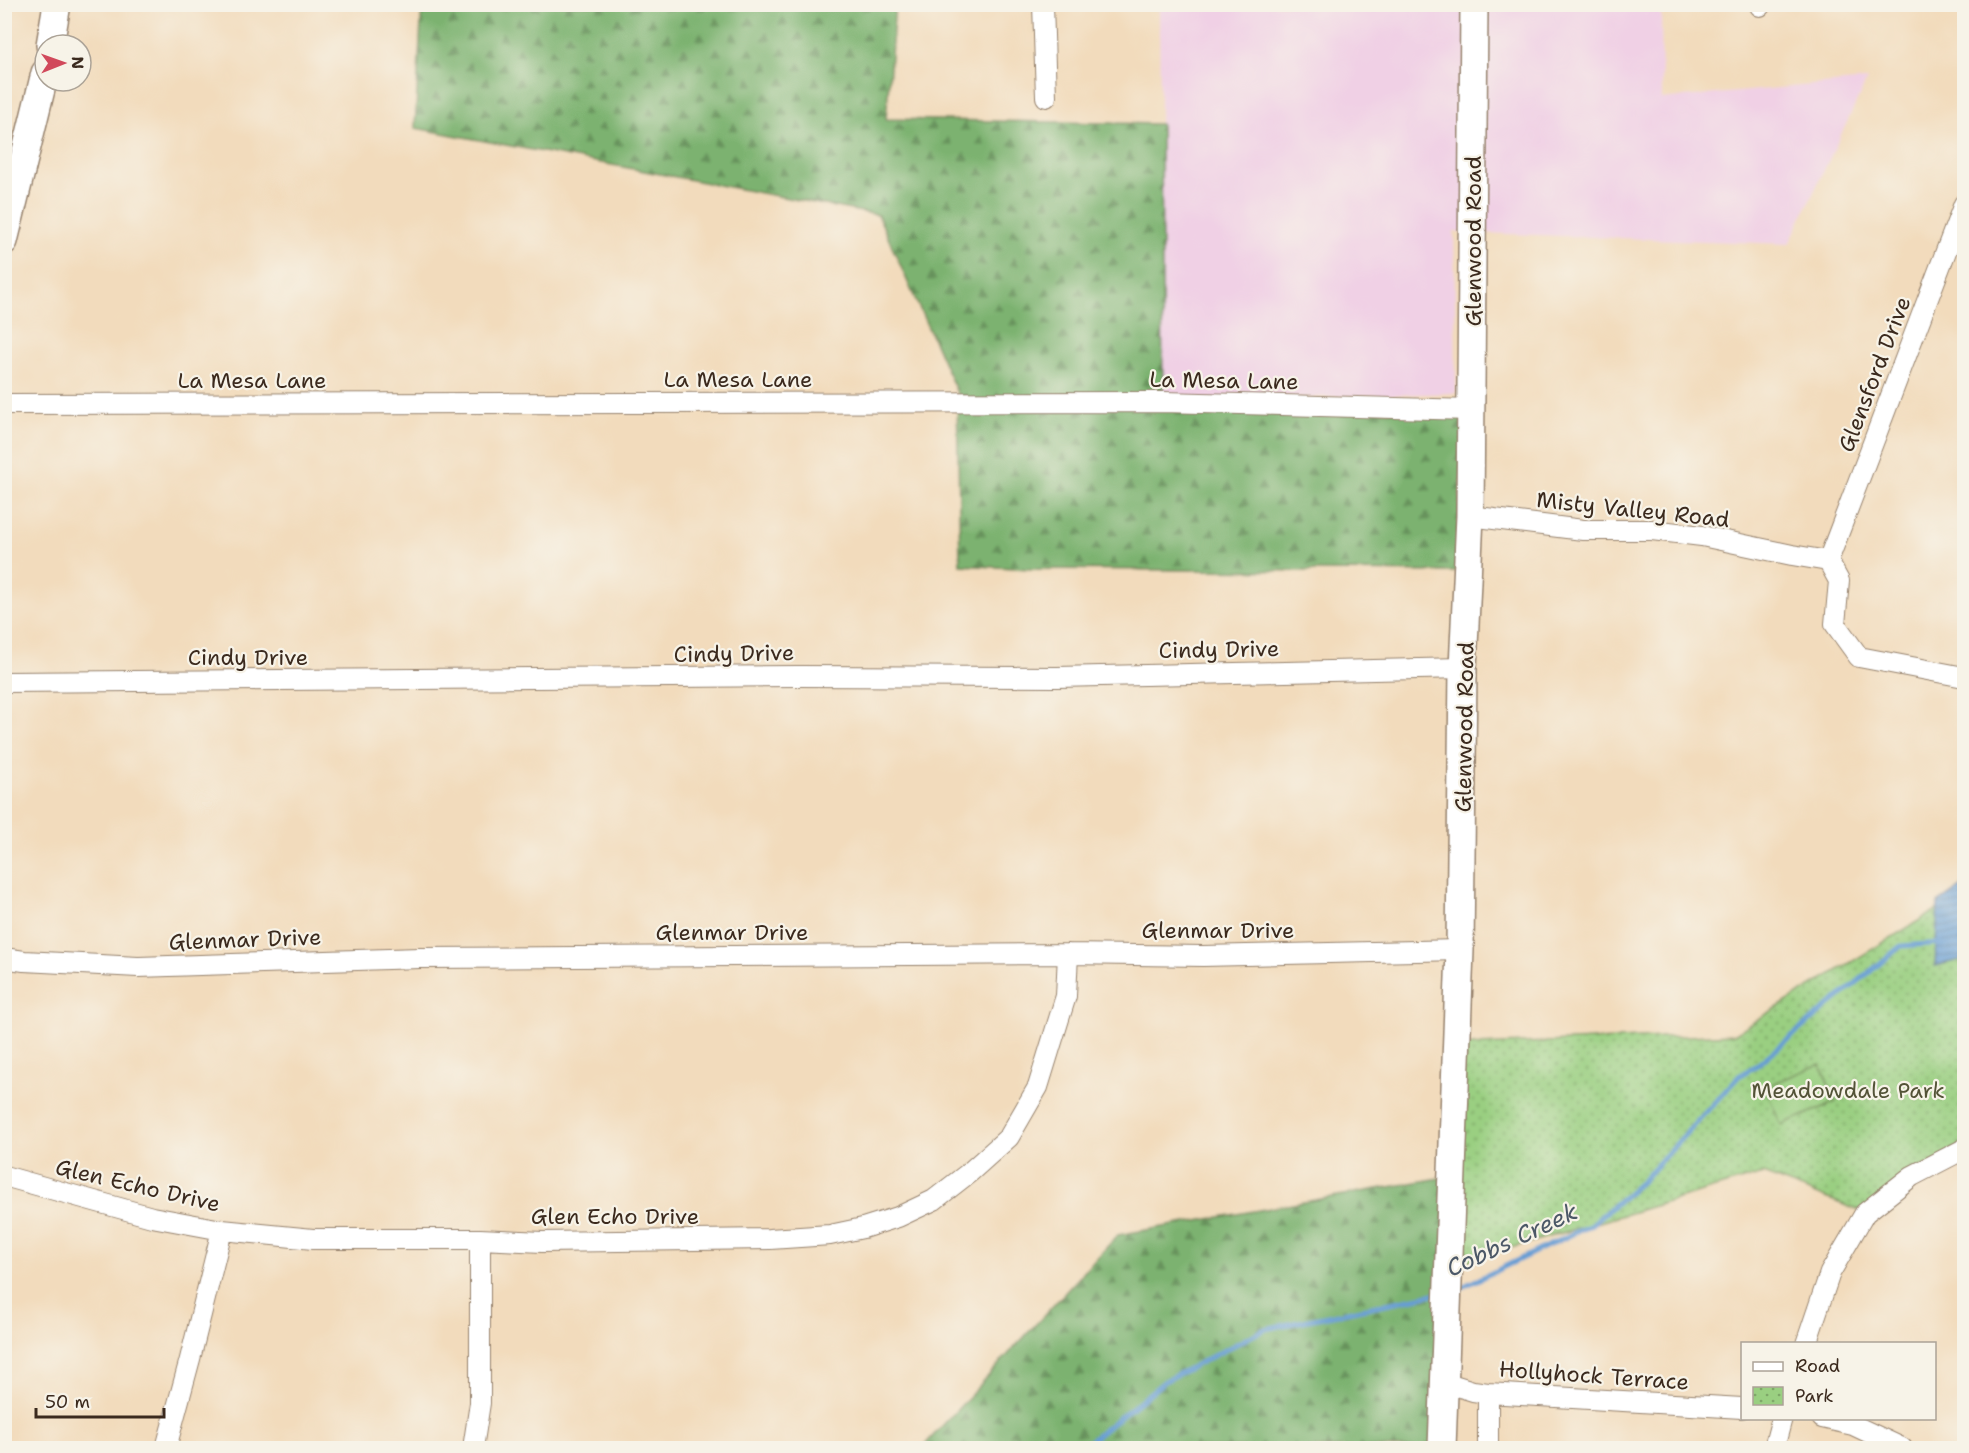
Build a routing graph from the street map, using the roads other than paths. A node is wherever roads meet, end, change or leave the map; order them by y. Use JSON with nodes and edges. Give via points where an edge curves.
{"nodes":[{"id":1,"x":57,"y":4,"type":"edge"},
{"id":2,"x":1042,"y":4,"type":"edge"},
{"id":3,"x":1474,"y":4,"type":"edge"},
{"id":4,"x":52,"y":33,"type":"edge"},
{"id":5,"x":40,"y":93,"type":"edge"},
{"id":6,"x":1046,"y":97,"type":"dead end"},
{"id":7,"x":1965,"y":204,"type":"edge"},
{"id":8,"x":4,"y":241,"type":"edge"},
{"id":9,"x":4,"y":404,"type":"edge"},
{"id":10,"x":1471,"y":410,"type":"junction"},
{"id":11,"x":1470,"y":516,"type":"junction"},
{"id":12,"x":1828,"y":561,"type":"junction"},
{"id":13,"x":1463,"y":668,"type":"junction"},
{"id":14,"x":1965,"y":677,"type":"edge"},
{"id":15,"x":4,"y":682,"type":"edge"},
{"id":16,"x":1460,"y":950,"type":"junction"},
{"id":17,"x":1068,"y":954,"type":"junction"},
{"id":18,"x":4,"y":958,"type":"edge"},
{"id":19,"x":1965,"y":1149,"type":"edge"},
{"id":20,"x":4,"y":1176,"type":"edge"},
{"id":21,"x":222,"y":1230,"type":"junction"},
{"id":22,"x":480,"y":1239,"type":"junction"},
{"id":23,"x":1807,"y":1342,"type":"edge"},
{"id":24,"x":1444,"y":1383,"type":"junction"},
{"id":25,"x":1488,"y":1393,"type":"junction"},
{"id":26,"x":1741,"y":1408,"type":"edge"},
{"id":27,"x":1782,"y":1420,"type":"edge"},
{"id":28,"x":1827,"y":1420,"type":"edge"},
{"id":29,"x":166,"y":1449,"type":"edge"},
{"id":30,"x":473,"y":1449,"type":"edge"},
{"id":31,"x":1442,"y":1449,"type":"edge"},
{"id":32,"x":1488,"y":1449,"type":"edge"},
{"id":33,"x":1774,"y":1449,"type":"edge"},
{"id":34,"x":1902,"y":1449,"type":"edge"}],
"edges":[{"from":1,"to":4,"type":"main road"},
{"from":2,"to":6,"type":"street"},
{"from":3,"to":10,"type":"main road","name":"Glenwood Road"},
{"from":5,"to":8,"type":"main road"},
{"from":7,"to":12,"type":"street","name":"Glensford Drive"},
{"from":9,"to":10,"type":"street","name":"La Mesa Lane","via":[[1163,402]]},
{"from":10,"to":11,"type":"main road","name":"Glenwood Road"},
{"from":11,"to":12,"type":"street","name":"Misty Valley Road","via":[[1583,530],[1652,530],[1702,536]]},
{"from":11,"to":13,"type":"main road","name":"Glenwood Road"},
{"from":12,"to":14,"type":"street","via":[[1839,581],[1835,624],[1859,657]]},
{"from":13,"to":15,"type":"street","name":"Cindy Drive","via":[[1057,677]]},
{"from":13,"to":16,"type":"main road","name":"Glenwood Road"},
{"from":16,"to":17,"type":"street","name":"Glenmar Drive","via":[[1203,956]]},
{"from":16,"to":24,"type":"main road","name":"Glenwood Road"},
{"from":17,"to":18,"type":"street","name":"Glenmar Drive","via":[[420,958],[138,967]]},
{"from":17,"to":22,"type":"street","name":"Glen Echo Drive","via":[[1066,996],[1038,1087],[1009,1137],[934,1200],[898,1217],[830,1235],[542,1242]]},
{"from":19,"to":23,"type":"street","via":[[1912,1176],[1865,1213],[1830,1273]]},
{"from":20,"to":21,"type":"street","name":"Glen Echo Drive","via":[[152,1217]]},
{"from":21,"to":22,"type":"street","name":"Glen Echo Drive","via":[[313,1239]]},
{"from":21,"to":29,"type":"street"},
{"from":22,"to":30,"type":"street","via":[[480,1403]]},
{"from":24,"to":25,"type":"street","name":"Hollyhock Terrace"},
{"from":24,"to":31,"type":"main road","name":"Glenwood Road"},
{"from":25,"to":26,"type":"street","name":"Hollyhock Terrace"},
{"from":25,"to":32,"type":"street"},
{"from":27,"to":33,"type":"street"},
{"from":28,"to":34,"type":"street","via":[[1853,1425]]}]}
